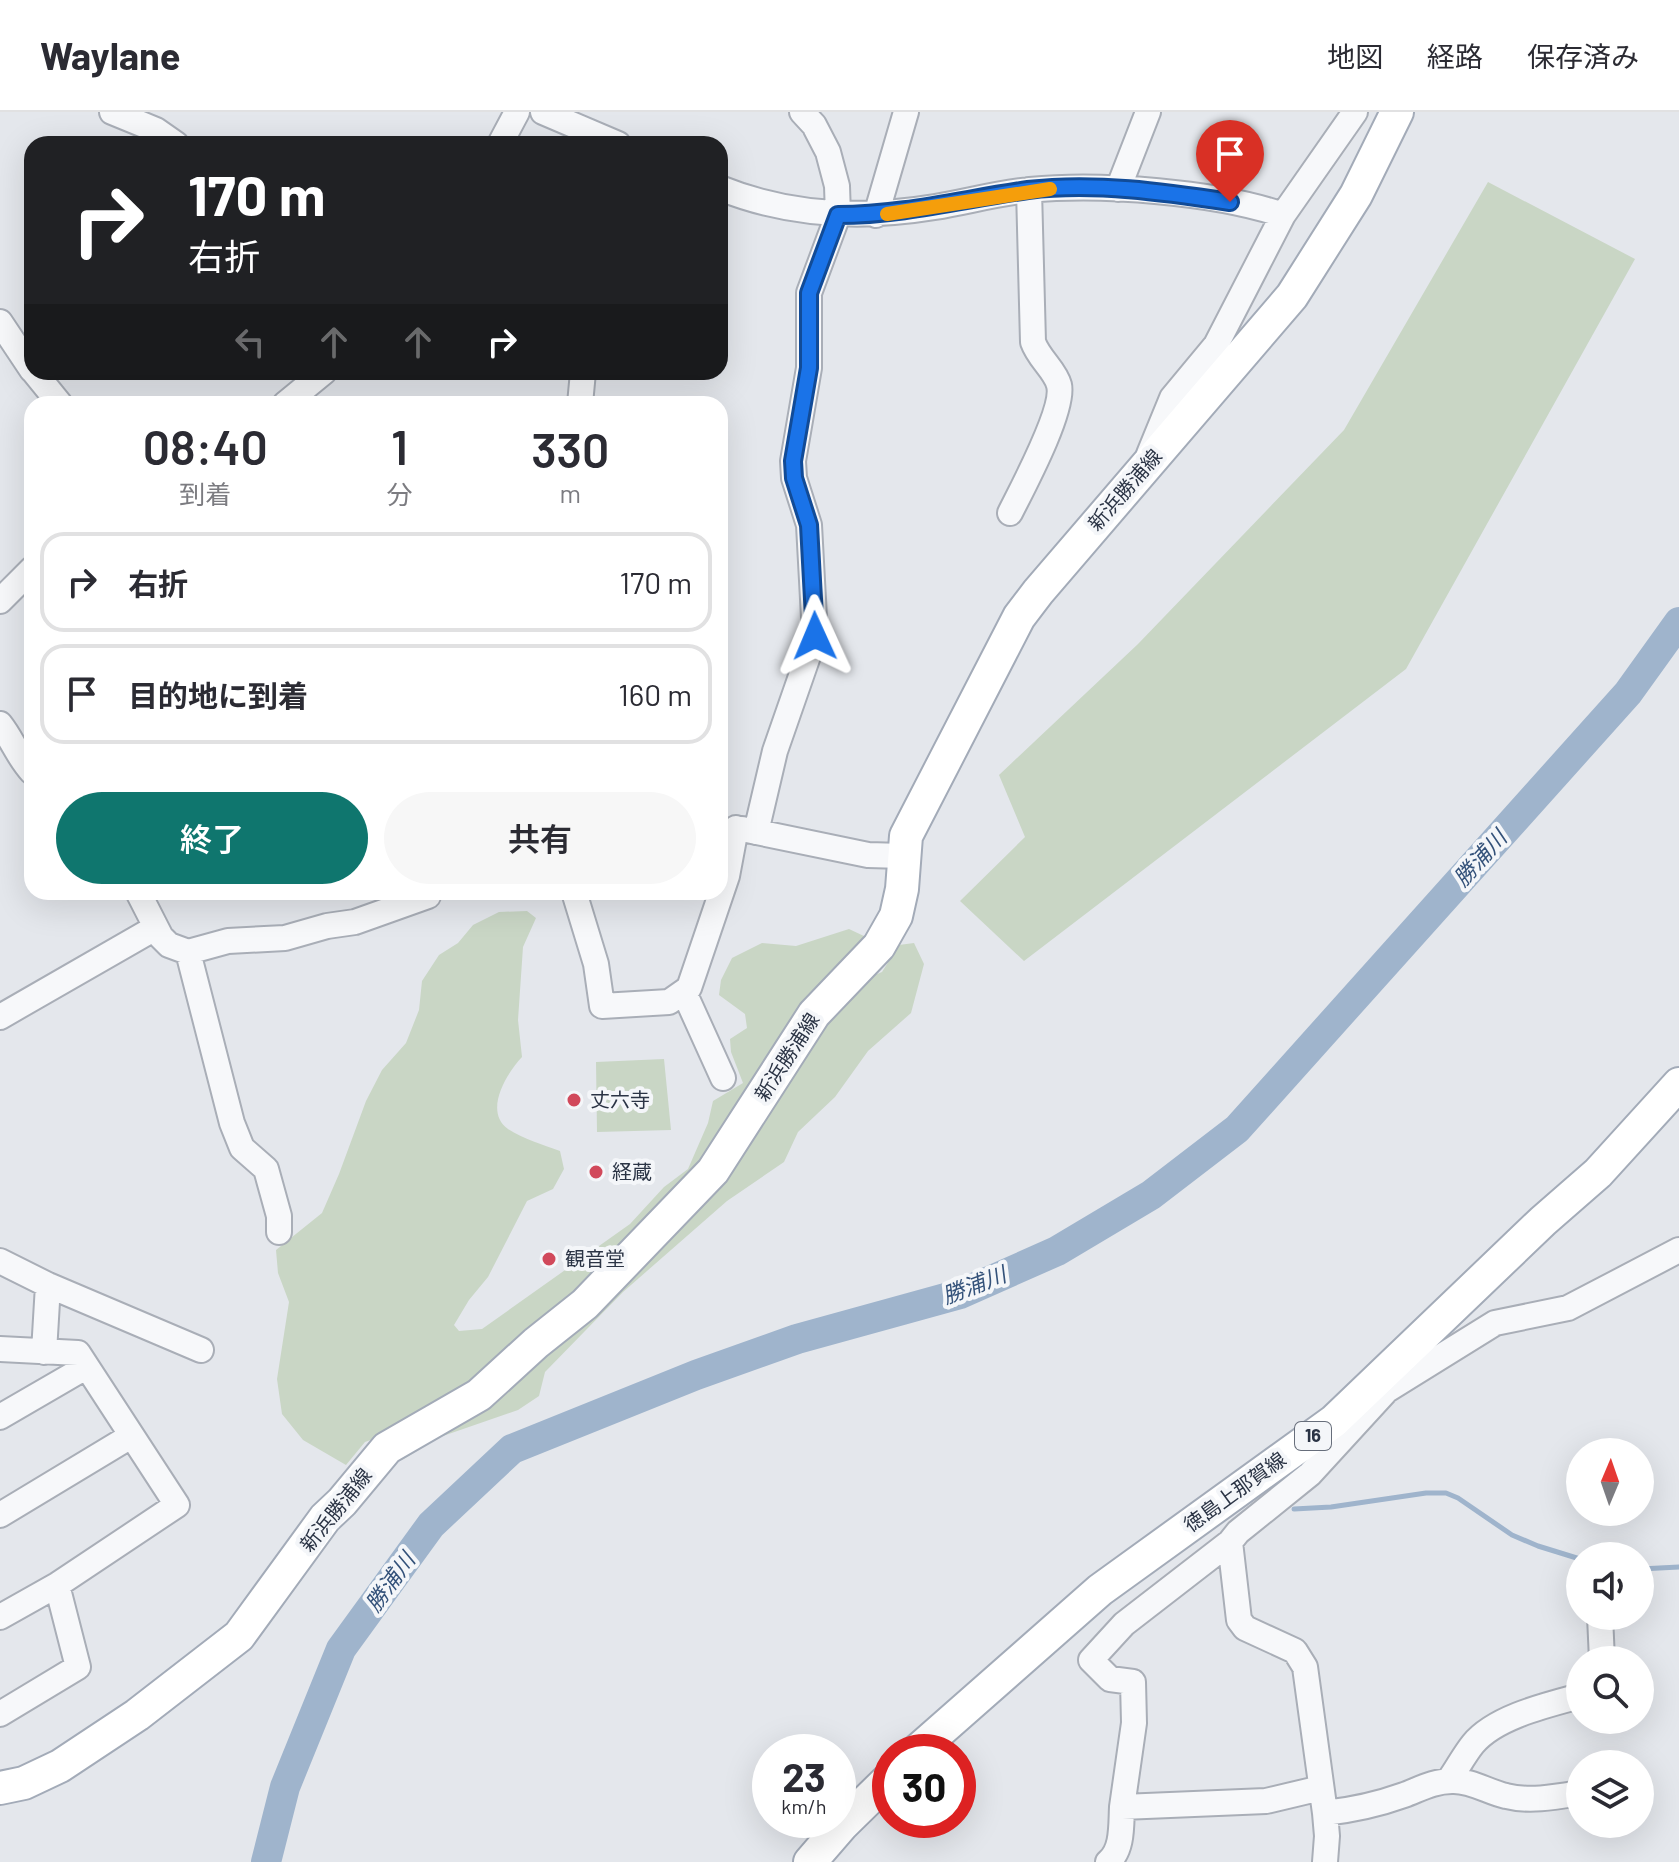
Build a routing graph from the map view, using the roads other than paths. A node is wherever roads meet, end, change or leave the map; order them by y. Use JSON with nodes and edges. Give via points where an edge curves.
{"nodes":[{"id":1,"x":112,"y":112,"type":"edge"},
{"id":2,"x":517,"y":112,"type":"edge"},
{"id":3,"x":543,"y":112,"type":"edge"},
{"id":4,"x":606,"y":112,"type":"edge"},
{"id":5,"x":802,"y":112,"type":"edge"},
{"id":6,"x":906,"y":112,"type":"edge"},
{"id":7,"x":1148,"y":112,"type":"edge"},
{"id":8,"x":1355,"y":112,"type":"edge"},
{"id":9,"x":1397,"y":112,"type":"edge"},
{"id":10,"x":165,"y":136,"type":"edge"},
{"id":11,"x":504,"y":136,"type":"edge"},
{"id":12,"x":593,"y":136,"type":"edge"},
{"id":13,"x":606,"y":136,"type":"edge"},
{"id":14,"x":1118,"y":189,"type":"junction"},
{"id":15,"x":728,"y":190,"type":"edge"},
{"id":16,"x":1029,"y":190,"type":"junction"},
{"id":17,"x":838,"y":215,"type":"junction"},
{"id":18,"x":876,"y":215,"type":"junction"},
{"id":19,"x":1283,"y":215,"type":"junction"},
{"id":20,"x":0,"y":322,"type":"edge"},
{"id":21,"x":24,"y":358,"type":"edge"},
{"id":22,"x":40,"y":380,"type":"edge"},
{"id":23,"x":314,"y":380,"type":"edge"},
{"id":24,"x":53,"y":396,"type":"edge"},
{"id":25,"x":295,"y":396,"type":"edge"},
{"id":26,"x":1144,"y":468,"type":"junction"},
{"id":27,"x":1010,"y":513,"type":"dead end"},
{"id":28,"x":24,"y":577,"type":"edge"},
{"id":29,"x":0,"y":601,"type":"edge"},
{"id":30,"x":0,"y":724,"type":"edge"},
{"id":31,"x":24,"y":762,"type":"edge"},
{"id":32,"x":737,"y":828,"type":"edge"},
{"id":33,"x":903,"y":856,"type":"junction"},
{"id":34,"x":728,"y":871,"type":"edge"},
{"id":35,"x":142,"y":900,"type":"edge"},
{"id":36,"x":417,"y":900,"type":"edge"},
{"id":37,"x":576,"y":900,"type":"edge"},
{"id":38,"x":719,"y":900,"type":"edge"},
{"id":39,"x":155,"y":928,"type":"junction"},
{"id":40,"x":188,"y":952,"type":"junction"},
{"id":41,"x":676,"y":997,"type":"junction"},
{"id":42,"x":0,"y":1017,"type":"edge"},
{"id":43,"x":723,"y":1078,"type":"dead end"},
{"id":44,"x":1679,"y":1084,"type":"edge"},
{"id":45,"x":279,"y":1232,"type":"dead end"},
{"id":46,"x":1679,"y":1250,"type":"edge"},
{"id":47,"x":0,"y":1261,"type":"edge"},
{"id":48,"x":48,"y":1285,"type":"junction"},
{"id":49,"x":0,"y":1349,"type":"edge"},
{"id":50,"x":201,"y":1350,"type":"dead end"},
{"id":51,"x":44,"y":1352,"type":"junction"},
{"id":52,"x":86,"y":1367,"type":"junction"},
{"id":53,"x":1382,"y":1386,"type":"junction"},
{"id":54,"x":0,"y":1417,"type":"edge"},
{"id":55,"x":131,"y":1436,"type":"junction"},
{"id":56,"x":0,"y":1515,"type":"edge"},
{"id":57,"x":1230,"y":1542,"type":"junction"},
{"id":58,"x":57,"y":1585,"type":"junction"},
{"id":59,"x":0,"y":1617,"type":"edge"},
{"id":60,"x":1566,"y":1700,"type":"edge"},
{"id":61,"x":0,"y":1714,"type":"edge"},
{"id":62,"x":936,"y":1734,"type":"edge"},
{"id":63,"x":1449,"y":1780,"type":"junction"},
{"id":64,"x":0,"y":1788,"type":"edge"},
{"id":65,"x":1321,"y":1788,"type":"junction"},
{"id":66,"x":1566,"y":1794,"type":"edge"},
{"id":67,"x":872,"y":1796,"type":"edge"},
{"id":68,"x":1122,"y":1807,"type":"junction"},
{"id":69,"x":1325,"y":1813,"type":"junction"},
{"id":70,"x":810,"y":1862,"type":"edge"},
{"id":71,"x":1108,"y":1862,"type":"edge"},
{"id":72,"x":1325,"y":1862,"type":"edge"}],
"edges":[{"from":1,"to":10,"type":"street"},
{"from":2,"to":11,"type":"street"},
{"from":3,"to":12,"type":"street"},
{"from":4,"to":13,"type":"street"},
{"from":5,"to":17,"type":"street","via":[[828,152]]},
{"from":6,"to":18,"type":"street"},
{"from":7,"to":14,"type":"street"},
{"from":8,"to":19,"type":"street"},
{"from":9,"to":26,"type":"main road","name":"新浜勝浦線","via":[[1356,195],[1292,296]]},
{"from":14,"to":16,"type":"street"},
{"from":14,"to":19,"type":"street","via":[[1254,205]]},
{"from":15,"to":17,"type":"street","via":[[779,206]]},
{"from":16,"to":18,"type":"street"},
{"from":16,"to":27,"type":"street","via":[[1033,342],[1060,386],[1036,462]]},
{"from":17,"to":18,"type":"street"},
{"from":17,"to":32,"type":"street","via":[[809,293],[809,368],[793,461],[809,525],[815,636],[775,751]]},
{"from":19,"to":26,"type":"street","via":[[1216,345],[1172,398]]},
{"from":20,"to":21,"type":"street"},
{"from":22,"to":24,"type":"street"},
{"from":23,"to":25,"type":"street"},
{"from":26,"to":33,"type":"main road","name":"新浜勝浦線","via":[[1019,617],[917,812]]},
{"from":28,"to":29,"type":"street"},
{"from":30,"to":31,"type":"street"},
{"from":32,"to":33,"type":"street","via":[[868,855]]},
{"from":32,"to":34,"type":"street"},
{"from":33,"to":64,"type":"main road","name":"新浜勝浦線","via":[[896,916],[879,946],[814,1014],[713,1171],[673,1215],[585,1304],[479,1395],[387,1448],[325,1518],[239,1636],[60,1766]]},
{"from":35,"to":39,"type":"street"},
{"from":36,"to":40,"type":"street","via":[[355,922],[285,938],[228,941]]},
{"from":37,"to":41,"type":"street","via":[[596,964],[602,1006]]},
{"from":38,"to":41,"type":"street","via":[[689,988]]},
{"from":39,"to":40,"type":"street","via":[[169,945]]},
{"from":39,"to":42,"type":"street"},
{"from":40,"to":45,"type":"street","via":[[232,1123],[242,1148],[266,1169]]},
{"from":41,"to":43,"type":"street"},
{"from":44,"to":53,"type":"main road","name":"徳島上那賀線","number":"16","via":[[1598,1173],[1543,1221]]},
{"from":46,"to":53,"type":"street","via":[[1568,1308],[1495,1323]]},
{"from":47,"to":48,"type":"street"},
{"from":48,"to":50,"type":"street"},
{"from":48,"to":51,"type":"street"},
{"from":49,"to":51,"type":"street"},
{"from":51,"to":52,"type":"street","via":[[78,1353]]},
{"from":52,"to":54,"type":"street"},
{"from":52,"to":55,"type":"street"},
{"from":53,"to":57,"type":"street","via":[[1310,1474]]},
{"from":53,"to":62,"type":"main road","name":"徳島上那賀線","number":"16","via":[[1100,1590]]},
{"from":55,"to":56,"type":"street"},
{"from":55,"to":58,"type":"street","via":[[177,1505]]},
{"from":57,"to":65,"type":"street","via":[[1239,1620],[1245,1628],[1295,1651],[1305,1667]]},
{"from":57,"to":68,"type":"street","via":[[1124,1624],[1091,1660],[1110,1679],[1133,1682],[1134,1723]]},
{"from":58,"to":59,"type":"street"},
{"from":58,"to":61,"type":"street","via":[[78,1667]]},
{"from":60,"to":63,"type":"street","via":[[1487,1731]]},
{"from":63,"to":66,"type":"street","via":[[1506,1796]]},
{"from":63,"to":69,"type":"street"},
{"from":65,"to":68,"type":"street","via":[[1266,1801]]},
{"from":65,"to":69,"type":"street"},
{"from":67,"to":70,"type":"main road"},
{"from":68,"to":71,"type":"street","via":[[1120,1841]]},
{"from":69,"to":72,"type":"street"}]}
